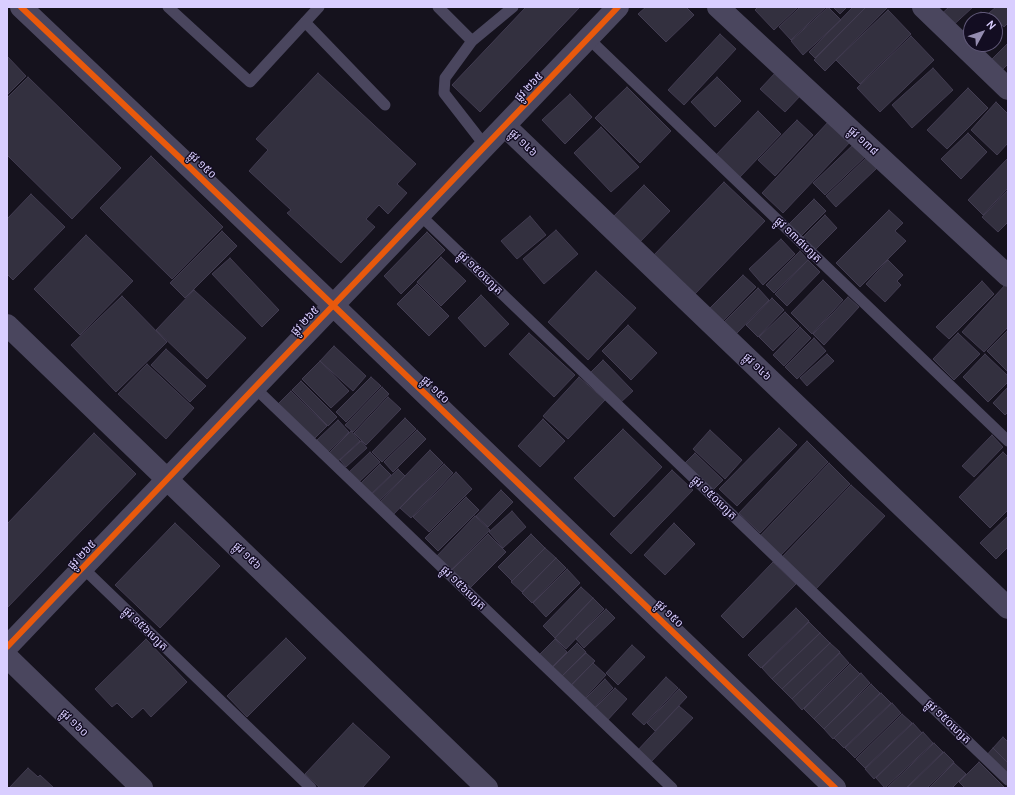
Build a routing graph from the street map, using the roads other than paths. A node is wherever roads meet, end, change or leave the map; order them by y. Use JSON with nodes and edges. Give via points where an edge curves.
{"nodes":[{"id":1,"x":21,"y":7,"type":"edge"},
{"id":2,"x":168,"y":7,"type":"edge"},
{"id":3,"x":319,"y":7,"type":"edge"},
{"id":4,"x":438,"y":7,"type":"edge"},
{"id":5,"x":513,"y":7,"type":"edge"},
{"id":6,"x":618,"y":7,"type":"edge"},
{"id":7,"x":718,"y":7,"type":"edge"},
{"id":8,"x":923,"y":7,"type":"edge"},
{"id":9,"x":305,"y":22,"type":"junction"},
{"id":10,"x":589,"y":39,"type":"junction"},
{"id":11,"x":472,"y":41,"type":"junction"},
{"id":12,"x":1008,"y":89,"type":"edge"},
{"id":13,"x":385,"y":105,"type":"dead end"},
{"id":14,"x":505,"y":126,"type":"junction"},
{"id":15,"x":486,"y":147,"type":"junction"},
{"id":16,"x":420,"y":215,"type":"junction"},
{"id":17,"x":1008,"y":276,"type":"edge"},
{"id":18,"x":334,"y":306,"type":"junction"},
{"id":19,"x":7,"y":325,"type":"edge"},
{"id":20,"x":255,"y":388,"type":"junction"},
{"id":21,"x":1008,"y":441,"type":"edge"},
{"id":22,"x":168,"y":479,"type":"junction"},
{"id":23,"x":83,"y":568,"type":"junction"},
{"id":24,"x":1008,"y":608,"type":"edge"},
{"id":25,"x":7,"y":648,"type":"edge"},
{"id":26,"x":7,"y":657,"type":"edge"},
{"id":27,"x":1008,"y":780,"type":"edge"},
{"id":28,"x":142,"y":788,"type":"edge"},
{"id":29,"x":311,"y":788,"type":"edge"},
{"id":30,"x":488,"y":788,"type":"edge"},
{"id":31,"x":672,"y":788,"type":"edge"},
{"id":32,"x":835,"y":788,"type":"edge"}],
"edges":[{"from":1,"to":18,"type":"street","name":"ផ្លូវ ១៥០"},
{"from":2,"to":9,"type":"lane","via":[[250,82]]},
{"from":3,"to":9,"type":"lane"},
{"from":4,"to":11,"type":"lane"},
{"from":5,"to":11,"type":"lane"},
{"from":6,"to":10,"type":"street","name":"ផ្លូវ ២៦៥"},
{"from":7,"to":17,"type":"street","name":"ផ្លូវ ១៣៨"},
{"from":8,"to":12,"type":"street"},
{"from":9,"to":13,"type":"lane"},
{"from":10,"to":14,"type":"street","name":"ផ្លូវ ២៦៥"},
{"from":10,"to":21,"type":"lane","name":"ផ្លូវ ១៣៨ហ្សេត"},
{"from":11,"to":15,"type":"lane","via":[[444,78],[444,93]]},
{"from":14,"to":15,"type":"street","name":"ផ្លូវ ២៦៥"},
{"from":14,"to":24,"type":"street","name":"ផ្លូវ ១៤៦"},
{"from":15,"to":16,"type":"street","name":"ផ្លូវ ២៦៥"},
{"from":16,"to":18,"type":"street","name":"ផ្លូវ ២៦៥"},
{"from":16,"to":27,"type":"lane","name":"ផ្លូវ ១៥០ហ្សេត"},
{"from":18,"to":20,"type":"street","name":"ផ្លូវ ២៦៥"},
{"from":18,"to":32,"type":"street","name":"ផ្លូវ ១៥០"},
{"from":19,"to":22,"type":"street","name":"ផ្លូវ ១៥៦"},
{"from":20,"to":22,"type":"street","name":"ផ្លូវ ២៦៥"},
{"from":20,"to":31,"type":"lane","name":"ផ្លូវ ១៥៦ហ្សេត"},
{"from":22,"to":23,"type":"street","name":"ផ្លូវ ២៦៥"},
{"from":22,"to":30,"type":"street","name":"ផ្លូវ ១៥៦"},
{"from":23,"to":25,"type":"street","name":"ផ្លូវ ២៦៥"},
{"from":23,"to":29,"type":"lane","name":"ផ្លូវ ១៥៦ហ្សេត"},
{"from":26,"to":28,"type":"street","name":"ផ្លូវ ១៦០"}]}
